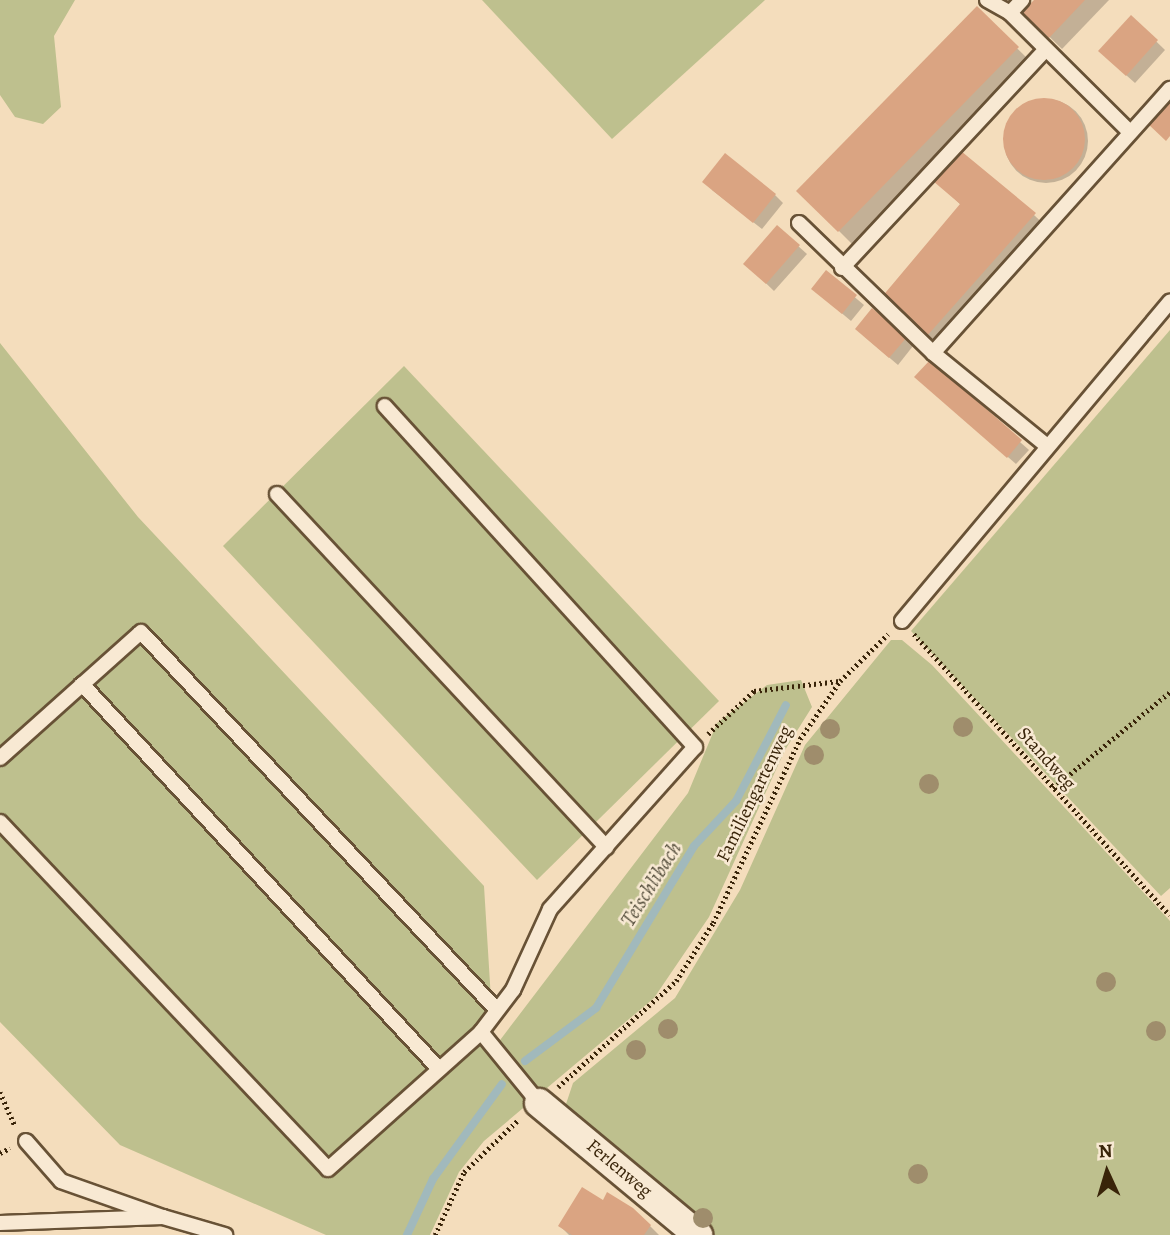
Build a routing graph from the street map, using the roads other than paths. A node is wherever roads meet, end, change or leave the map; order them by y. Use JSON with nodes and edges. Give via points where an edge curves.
{"nodes":[{"id":1,"x":988,"y":0,"type":"edge"},
{"id":2,"x":1022,"y":0,"type":"edge"},
{"id":3,"x":1010,"y":13,"type":"junction"},
{"id":4,"x":1046,"y":49,"type":"junction"},
{"id":5,"x":1170,"y":89,"type":"edge"},
{"id":6,"x":1128,"y":130,"type":"junction"},
{"id":7,"x":799,"y":223,"type":"dead end"},
{"id":8,"x":842,"y":268,"type":"junction"},
{"id":9,"x":1170,"y":302,"type":"edge"},
{"id":10,"x":933,"y":352,"type":"junction"},
{"id":11,"x":385,"y":406,"type":"dead end"},
{"id":12,"x":1046,"y":445,"type":"junction"},
{"id":13,"x":277,"y":494,"type":"dead end"},
{"id":14,"x":902,"y":621,"type":"road end"},
{"id":15,"x":82,"y":684,"type":"junction"},
{"id":16,"x":0,"y":758,"type":"edge"},
{"id":17,"x":0,"y":822,"type":"edge"},
{"id":18,"x":606,"y":847,"type":"junction"},
{"id":19,"x":498,"y":1010,"type":"junction"},
{"id":20,"x":481,"y":1032,"type":"junction"},
{"id":21,"x":439,"y":1069,"type":"junction"},
{"id":22,"x":539,"y":1103,"type":"joint"},
{"id":23,"x":26,"y":1141,"type":"road end"},
{"id":24,"x":163,"y":1217,"type":"junction"},
{"id":25,"x":0,"y":1223,"type":"edge"},
{"id":26,"x":225,"y":1235,"type":"edge"},
{"id":27,"x":698,"y":1235,"type":"edge"}],
"edges":[{"from":1,"to":3,"type":"lane"},
{"from":2,"to":3,"type":"lane"},
{"from":3,"to":4,"type":"lane"},
{"from":4,"to":6,"type":"lane"},
{"from":4,"to":8,"type":"lane"},
{"from":5,"to":6,"type":"lane"},
{"from":6,"to":10,"type":"lane"},
{"from":7,"to":8,"type":"lane"},
{"from":8,"to":10,"type":"lane"},
{"from":9,"to":12,"type":"lane"},
{"from":10,"to":12,"type":"lane"},
{"from":11,"to":18,"type":"lane","via":[[695,747]]},
{"from":12,"to":14,"type":"lane"},
{"from":13,"to":18,"type":"lane"},
{"from":15,"to":16,"type":"lane"},
{"from":15,"to":19,"type":"lane","via":[[142,632]]},
{"from":15,"to":21,"type":"lane"},
{"from":17,"to":21,"type":"lane","via":[[328,1169]]},
{"from":18,"to":19,"type":"lane","via":[[550,909]]},
{"from":19,"to":20,"type":"lane"},
{"from":20,"to":21,"type":"lane"},
{"from":20,"to":22,"type":"lane"},
{"from":22,"to":27,"type":"street","name":"Ferlenweg"},
{"from":23,"to":24,"type":"lane","via":[[61,1181]]},
{"from":24,"to":25,"type":"lane"},
{"from":24,"to":26,"type":"lane"}]}
